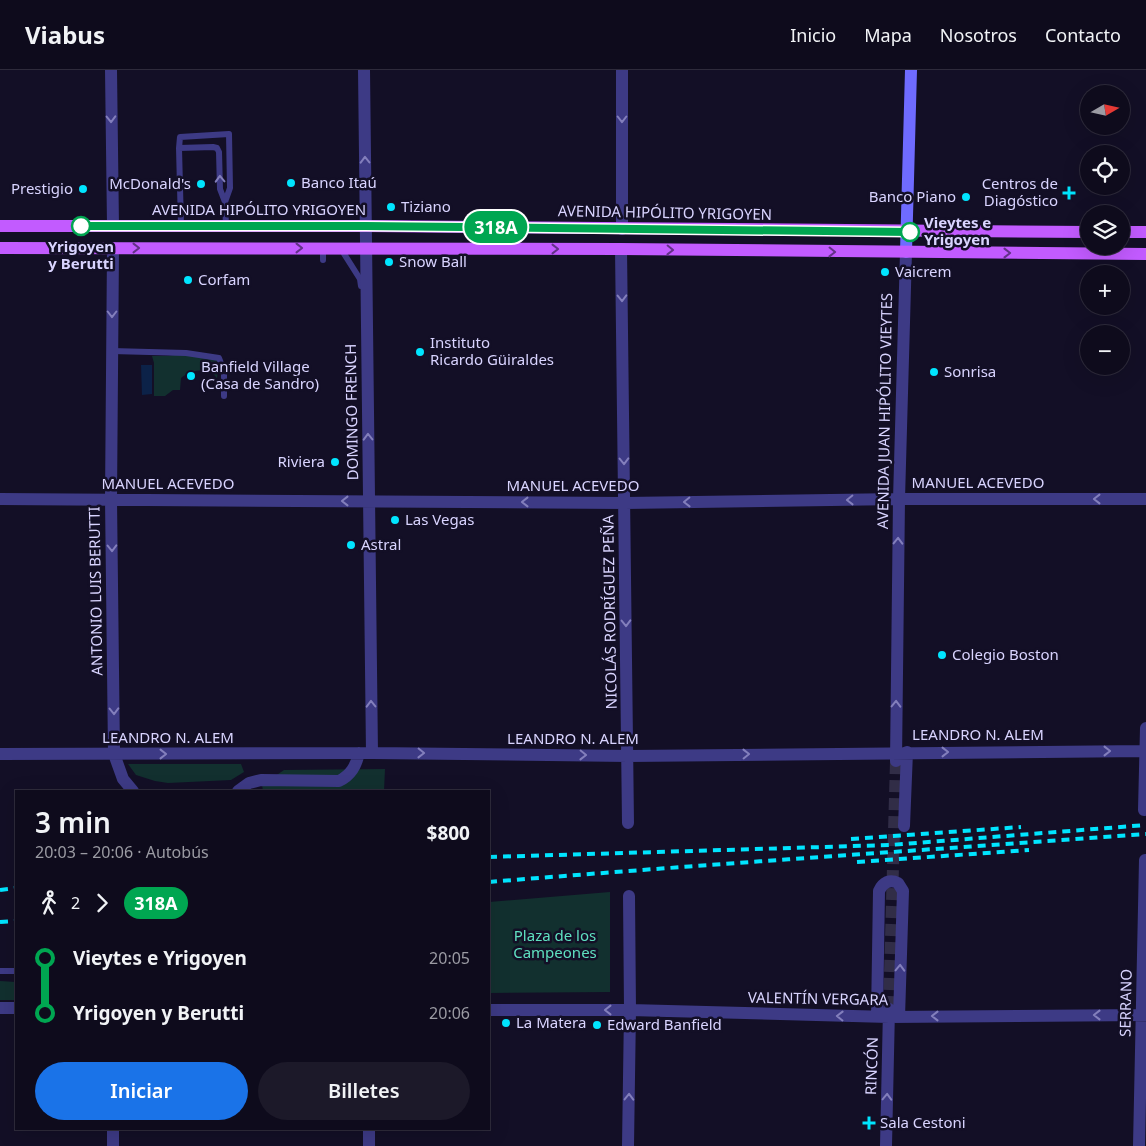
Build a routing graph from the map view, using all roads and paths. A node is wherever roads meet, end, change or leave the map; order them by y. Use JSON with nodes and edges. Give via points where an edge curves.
{"nodes":[{"id":1,"x":111,"y":70,"type":"edge"},
{"id":2,"x":364,"y":70,"type":"edge"},
{"id":3,"x":622,"y":70,"type":"edge"},
{"id":4,"x":911,"y":70,"type":"edge"},
{"id":5,"x":179,"y":148,"type":"junction"},
{"id":6,"x":225,"y":202,"type":"junction"},
{"id":7,"x":0,"y":226,"type":"edge"},
{"id":8,"x":113,"y":226,"type":"junction"},
{"id":9,"x":181,"y":226,"type":"junction"},
{"id":10,"x":226,"y":226,"type":"junction"},
{"id":11,"x":366,"y":226,"type":"junction"},
{"id":12,"x":622,"y":229,"type":"junction"},
{"id":13,"x":906,"y":232,"type":"junction"},
{"id":14,"x":1080,"y":232,"type":"edge"},
{"id":15,"x":1130,"y":232,"type":"edge"},
{"id":16,"x":1146,"y":232,"type":"edge"},
{"id":17,"x":0,"y":248,"type":"edge"},
{"id":18,"x":113,"y":248,"type":"junction"},
{"id":19,"x":340,"y":248,"type":"junction"},
{"id":20,"x":366,"y":248,"type":"junction"},
{"id":21,"x":621,"y":250,"type":"junction"},
{"id":22,"x":906,"y":252,"type":"junction"},
{"id":23,"x":1146,"y":254,"type":"edge"},
{"id":24,"x":361,"y":286,"type":"junction"},
{"id":25,"x":112,"y":352,"type":"junction"},
{"id":26,"x":224,"y":396,"type":"dead end"},
{"id":27,"x":0,"y":499,"type":"edge"},
{"id":28,"x":899,"y":499,"type":"junction"},
{"id":29,"x":1146,"y":499,"type":"edge"},
{"id":30,"x":111,"y":500,"type":"junction"},
{"id":31,"x":369,"y":501,"type":"junction"},
{"id":32,"x":624,"y":503,"type":"junction"},
{"id":33,"x":1146,"y":728,"type":"edge"},
{"id":34,"x":1146,"y":751,"type":"edge"},
{"id":35,"x":366,"y":753,"type":"junction"},
{"id":36,"x":0,"y":754,"type":"edge"},
{"id":37,"x":114,"y":754,"type":"junction"},
{"id":38,"x":900,"y":755,"type":"junction"},
{"id":39,"x":628,"y":756,"type":"junction"},
{"id":40,"x":132,"y":790,"type":"edge"},
{"id":41,"x":240,"y":790,"type":"edge"},
{"id":42,"x":1144,"y":810,"type":"dead end"},
{"id":43,"x":628,"y":823,"type":"dead end"},
{"id":44,"x":904,"y":826,"type":"dead end"},
{"id":45,"x":1145,"y":860,"type":"dead end"},
{"id":46,"x":629,"y":896,"type":"dead end"},
{"id":47,"x":0,"y":971,"type":"edge"},
{"id":48,"x":15,"y":971,"type":"edge"},
{"id":49,"x":0,"y":1008,"type":"edge"},
{"id":50,"x":15,"y":1008,"type":"edge"},
{"id":51,"x":490,"y":1010,"type":"edge"},
{"id":52,"x":630,"y":1010,"type":"junction"},
{"id":53,"x":888,"y":1014,"type":"junction"},
{"id":54,"x":1144,"y":1015,"type":"edge"},
{"id":55,"x":113,"y":1130,"type":"edge"},
{"id":56,"x":369,"y":1130,"type":"edge"},
{"id":57,"x":113,"y":1146,"type":"edge"},
{"id":58,"x":369,"y":1146,"type":"edge"},
{"id":59,"x":628,"y":1146,"type":"edge"},
{"id":60,"x":886,"y":1146,"type":"edge"},
{"id":61,"x":1139,"y":1146,"type":"edge"}],
"edges":[{"from":1,"to":8,"type":"street","one_way":true},
{"from":11,"to":2,"type":"street","name":"DOMINGO FRENCH","one_way":true},
{"from":3,"to":12,"type":"street","one_way":true},
{"from":4,"to":13,"type":"street","name":"AVENIDA JUAN HIPÓLITO VIEYTES"},
{"from":6,"to":5,"type":"lane","one_way":true,"via":[[220,188],[217,148]]},
{"from":5,"to":6,"type":"lane","via":[[180,136],[229,134],[230,188]]},
{"from":5,"to":9,"type":"lane"},
{"from":6,"to":10,"type":"lane"},
{"from":7,"to":8,"type":"main road","name":"AVENIDA HIPÓLITO YRIGOYEN"},
{"from":8,"to":9,"type":"main road","name":"AVENIDA HIPÓLITO YRIGOYEN"},
{"from":9,"to":10,"type":"main road","name":"AVENIDA HIPÓLITO YRIGOYEN"},
{"from":10,"to":11,"type":"main road","name":"AVENIDA HIPÓLITO YRIGOYEN"},
{"from":11,"to":12,"type":"main road","name":"AVENIDA HIPÓLITO YRIGOYEN"},
{"from":11,"to":20,"type":"street","name":"DOMINGO FRENCH"},
{"from":12,"to":13,"type":"main road","name":"AVENIDA HIPÓLITO YRIGOYEN"},
{"from":13,"to":14,"type":"main road","name":"AVENIDA HIPÓLITO YRIGOYEN"},
{"from":13,"to":22,"type":"street","name":"AVENIDA JUAN HIPÓLITO VIEYTES"},
{"from":15,"to":16,"type":"main road"},
{"from":17,"to":18,"type":"main road"},
{"from":18,"to":19,"type":"main road","one_way":true,"via":[[323,254]]},
{"from":18,"to":25,"type":"street","name":"ANTONIO LUIS BERUTTI","one_way":true},
{"from":19,"to":20,"type":"main road"},
{"from":19,"to":24,"type":"lane","via":[[360,279]]},
{"from":20,"to":21,"type":"main road","one_way":true},
{"from":20,"to":24,"type":"street","name":"DOMINGO FRENCH"},
{"from":21,"to":22,"type":"main road","one_way":true},
{"from":21,"to":32,"type":"street","name":"NICOLÁS RODRÍGUEZ PEÑA","one_way":true},
{"from":22,"to":23,"type":"main road","one_way":true},
{"from":22,"to":28,"type":"street","name":"AVENIDA JUAN HIPÓLITO VIEYTES"},
{"from":31,"to":24,"type":"street","name":"DOMINGO FRENCH","one_way":true},
{"from":25,"to":26,"type":"lane","via":[[186,353],[219,358],[224,371]]},
{"from":25,"to":30,"type":"street","name":"ANTONIO LUIS BERUTTI"},
{"from":27,"to":30,"type":"street","name":"MANUEL ACEVEDO"},
{"from":29,"to":28,"type":"street","name":"MANUEL ACEVEDO","one_way":true},
{"from":28,"to":32,"type":"street","name":"MANUEL ACEVEDO","one_way":true},
{"from":38,"to":28,"type":"street","name":"AVENIDA JUAN HIPÓLITO VIEYTES","one_way":true},
{"from":31,"to":30,"type":"street","name":"MANUEL ACEVEDO","one_way":true},
{"from":30,"to":37,"type":"street","name":"ANTONIO LUIS BERUTTI","one_way":true},
{"from":32,"to":31,"type":"street","name":"MANUEL ACEVEDO","one_way":true},
{"from":35,"to":31,"type":"street","name":"DOMINGO FRENCH","one_way":true},
{"from":32,"to":39,"type":"street","name":"NICOLÁS RODRÍGUEZ PEÑA","one_way":true},
{"from":33,"to":34,"type":"street"},
{"from":38,"to":34,"type":"street","name":"LEANDRO N. ALEM","one_way":true},
{"from":34,"to":42,"type":"street"},
{"from":37,"to":35,"type":"street","name":"LEANDRO N. ALEM","one_way":true},
{"from":35,"to":39,"type":"street","name":"LEANDRO N. ALEM","one_way":true},
{"from":35,"to":41,"type":"street","via":[[348,776],[339,780],[261,780]]},
{"from":36,"to":37,"type":"street","name":"LEANDRO N. ALEM"},
{"from":37,"to":40,"type":"street","via":[[124,780]]},
{"from":39,"to":38,"type":"street","name":"LEANDRO N. ALEM","one_way":true},
{"from":38,"to":44,"type":"street","name":"AVENIDA JUAN HIPÓLITO VIEYTES"},
{"from":39,"to":43,"type":"street","name":"NICOLÁS RODRÍGUEZ PEÑA"},
{"from":45,"to":54,"type":"street","name":"SERRANO"},
{"from":46,"to":52,"type":"street"},
{"from":47,"to":48,"type":"lane"},
{"from":49,"to":50,"type":"street"},
{"from":52,"to":51,"type":"street","name":"VALENTÍN VERGARA","one_way":true},
{"from":53,"to":52,"type":"street","name":"VALENTÍN VERGARA","one_way":true},
{"from":59,"to":52,"type":"street","one_way":true},
{"from":53,"to":53,"type":"street","one_way":true,"via":[[903,891],[898,883],[891,881],[884,883],[879,891]]},
{"from":54,"to":53,"type":"street","name":"VALENTÍN VERGARA","one_way":true},
{"from":60,"to":53,"type":"street","name":"RINCÓN","one_way":true},
{"from":54,"to":61,"type":"street","name":"SERRANO"},
{"from":55,"to":57,"type":"street"},
{"from":56,"to":58,"type":"street"}]}
